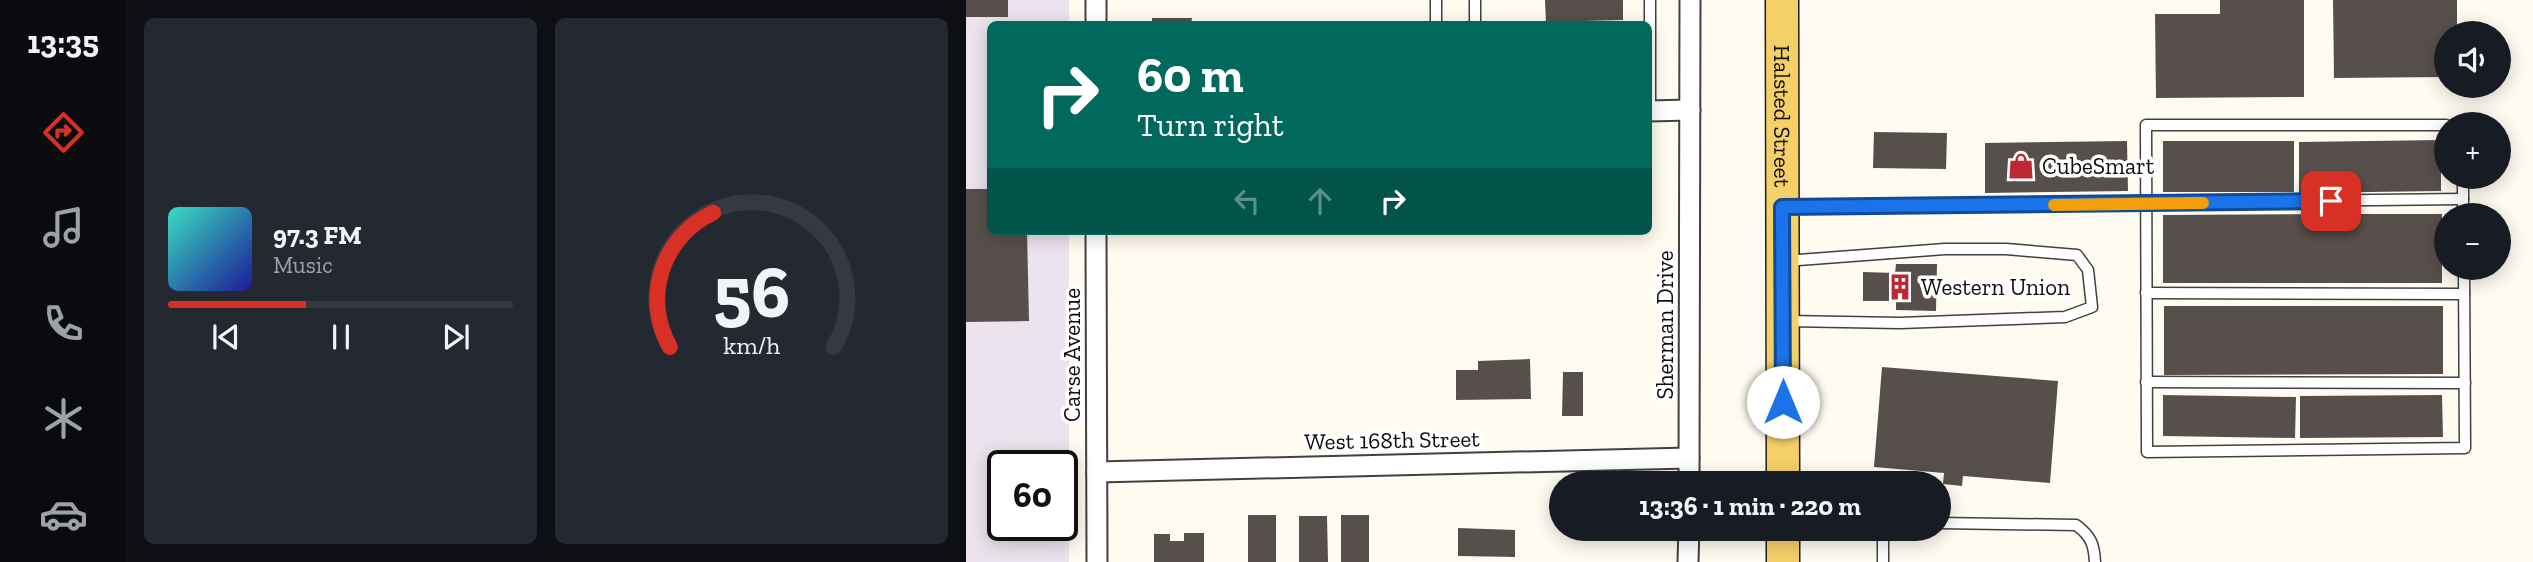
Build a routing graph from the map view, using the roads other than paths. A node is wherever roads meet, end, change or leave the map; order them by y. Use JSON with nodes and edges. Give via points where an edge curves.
{"nodes":[{"id":1,"x":1096,"y":0,"type":"edge"},
{"id":2,"x":1436,"y":0,"type":"edge"},
{"id":3,"x":1475,"y":0,"type":"edge"},
{"id":4,"x":1650,"y":0,"type":"edge"},
{"id":5,"x":1690,"y":0,"type":"edge"},
{"id":6,"x":1782,"y":0,"type":"edge"},
{"id":7,"x":1096,"y":21,"type":"edge"},
{"id":8,"x":1436,"y":21,"type":"edge"},
{"id":9,"x":1475,"y":21,"type":"edge"},
{"id":10,"x":1650,"y":21,"type":"edge"},
{"id":11,"x":1690,"y":110,"type":"junction"},
{"id":12,"x":1652,"y":111,"type":"edge"},
{"id":13,"x":2434,"y":125,"type":"edge"},
{"id":14,"x":2463,"y":189,"type":"edge"},
{"id":15,"x":2463,"y":199,"type":"junction"},
{"id":16,"x":2463,"y":203,"type":"edge"},
{"id":17,"x":2145,"y":204,"type":"junction"},
{"id":18,"x":1782,"y":207,"type":"junction"},
{"id":19,"x":1096,"y":235,"type":"edge"},
{"id":20,"x":1782,"y":261,"type":"junction"},
{"id":21,"x":2464,"y":280,"type":"edge"},
{"id":22,"x":2146,"y":293,"type":"junction"},
{"id":23,"x":2464,"y":294,"type":"junction"},
{"id":24,"x":1782,"y":321,"type":"junction"},
{"id":25,"x":2146,"y":382,"type":"junction"},
{"id":26,"x":2465,"y":383,"type":"junction"},
{"id":27,"x":1689,"y":458,"type":"junction"},
{"id":28,"x":1689,"y":471,"type":"edge"},
{"id":29,"x":1783,"y":471,"type":"edge"},
{"id":30,"x":1097,"y":472,"type":"junction"},
{"id":31,"x":1951,"y":523,"type":"edge"},
{"id":32,"x":1689,"y":541,"type":"edge"},
{"id":33,"x":1783,"y":541,"type":"edge"},
{"id":34,"x":1883,"y":541,"type":"edge"},
{"id":35,"x":1097,"y":562,"type":"edge"},
{"id":36,"x":1689,"y":562,"type":"edge"},
{"id":37,"x":1783,"y":562,"type":"edge"},
{"id":38,"x":1883,"y":562,"type":"edge"},
{"id":39,"x":2095,"y":562,"type":"edge"}],
"edges":[{"from":1,"to":7,"type":"street"},
{"from":2,"to":8,"type":"lane"},
{"from":3,"to":9,"type":"lane"},
{"from":4,"to":10,"type":"lane"},
{"from":5,"to":11,"type":"street","name":"Sherman Drive"},
{"from":6,"to":18,"type":"main road","name":"Halsted Street"},
{"from":11,"to":12,"type":"street"},
{"from":11,"to":27,"type":"street","name":"Sherman Drive"},
{"from":13,"to":17,"type":"lane","via":[[2146,125]]},
{"from":14,"to":15,"type":"lane"},
{"from":15,"to":16,"type":"lane"},
{"from":15,"to":17,"type":"lane"},
{"from":17,"to":18,"type":"lane"},
{"from":17,"to":22,"type":"lane"},
{"from":18,"to":20,"type":"main road","name":"Halsted Street"},
{"from":19,"to":30,"type":"street","name":"Carse Avenue"},
{"from":20,"to":24,"type":"main road","name":"Halsted Street"},
{"from":20,"to":24,"type":"lane","via":[[1945,248],[2077,255],[2088,270],[2092,307],[2065,317],[1900,323]]},
{"from":21,"to":23,"type":"lane"},
{"from":22,"to":23,"type":"lane"},
{"from":22,"to":25,"type":"lane"},
{"from":23,"to":26,"type":"lane"},
{"from":24,"to":29,"type":"main road","name":"Halsted Street"},
{"from":25,"to":26,"type":"lane"},
{"from":25,"to":26,"type":"lane","via":[[2147,452],[2465,448]]},
{"from":27,"to":28,"type":"street","name":"Sherman Drive"},
{"from":27,"to":30,"type":"street","name":"West 168th Street"},
{"from":30,"to":35,"type":"street","name":"Carse Avenue"},
{"from":31,"to":39,"type":"lane","via":[[2076,525],[2089,535]]},
{"from":32,"to":36,"type":"street"},
{"from":33,"to":37,"type":"main road"},
{"from":34,"to":38,"type":"lane"}]}
